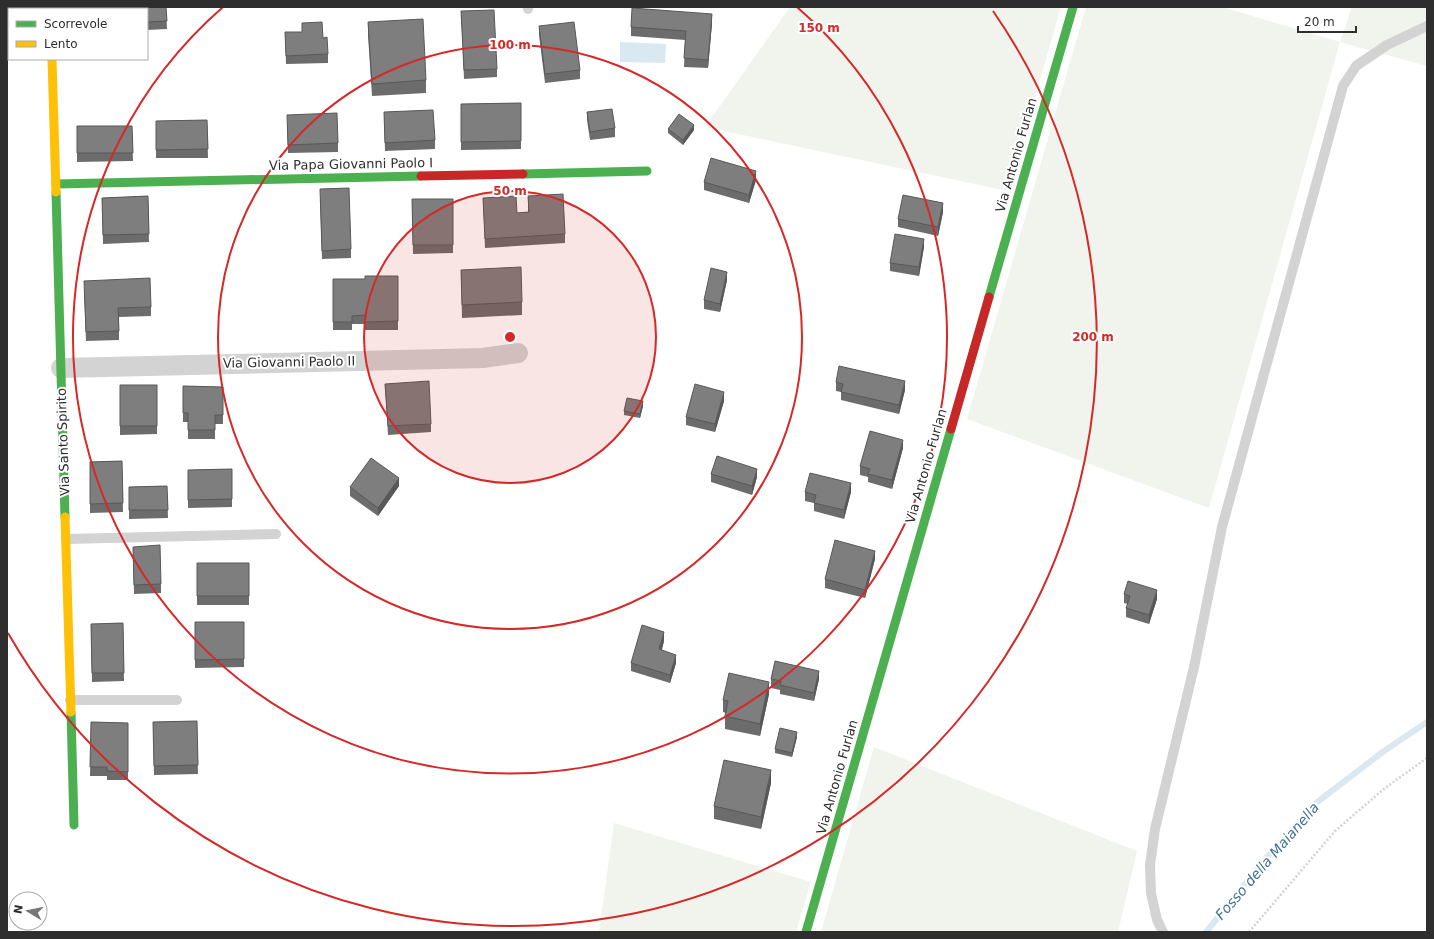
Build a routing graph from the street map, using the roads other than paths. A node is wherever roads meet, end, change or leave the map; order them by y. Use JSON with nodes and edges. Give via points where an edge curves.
{"nodes":[{"id":1,"x":1072,"y":7,"type":"edge"},
{"id":2,"x":1427,"y":26,"type":"edge"},
{"id":3,"x":52,"y":60,"type":"edge"},
{"id":4,"x":647,"y":171,"type":"dead end"},
{"id":5,"x":56,"y":184,"type":"junction"},
{"id":6,"x":518,"y":353,"type":"dead end"},
{"id":7,"x":61,"y":368,"type":"junction"},
{"id":8,"x":276,"y":534,"type":"dead end"},
{"id":9,"x":66,"y":539,"type":"junction"},
{"id":10,"x":70,"y":700,"type":"junction"},
{"id":11,"x":177,"y":700,"type":"dead end"},
{"id":12,"x":74,"y":825,"type":"dead end"},
{"id":13,"x":806,"y":932,"type":"edge"},
{"id":14,"x":1163,"y":932,"type":"edge"}],
"edges":[{"from":1,"to":13,"type":"street","name":"Via Antonio Furlan"},
{"from":2,"to":14,"type":"lane","via":[[1387,45],[1356,66],[1343,86],[1222,527],[1194,667],[1155,829],[1150,865],[1151,893],[1157,920]]},
{"from":3,"to":5,"type":"street","name":"Via Santo Spirito"},
{"from":4,"to":5,"type":"street","name":"Via Papa Giovanni Paolo I"},
{"from":5,"to":7,"type":"street","name":"Via Santo Spirito"},
{"from":6,"to":7,"type":"street","name":"Via Giovanni Paolo II","via":[[483,358]]},
{"from":7,"to":9,"type":"street","name":"Via Santo Spirito"},
{"from":8,"to":9,"type":"lane"},
{"from":9,"to":10,"type":"street","name":"Via Santo Spirito"},
{"from":10,"to":11,"type":"lane"},
{"from":10,"to":12,"type":"street","name":"Via Santo Spirito"}]}
